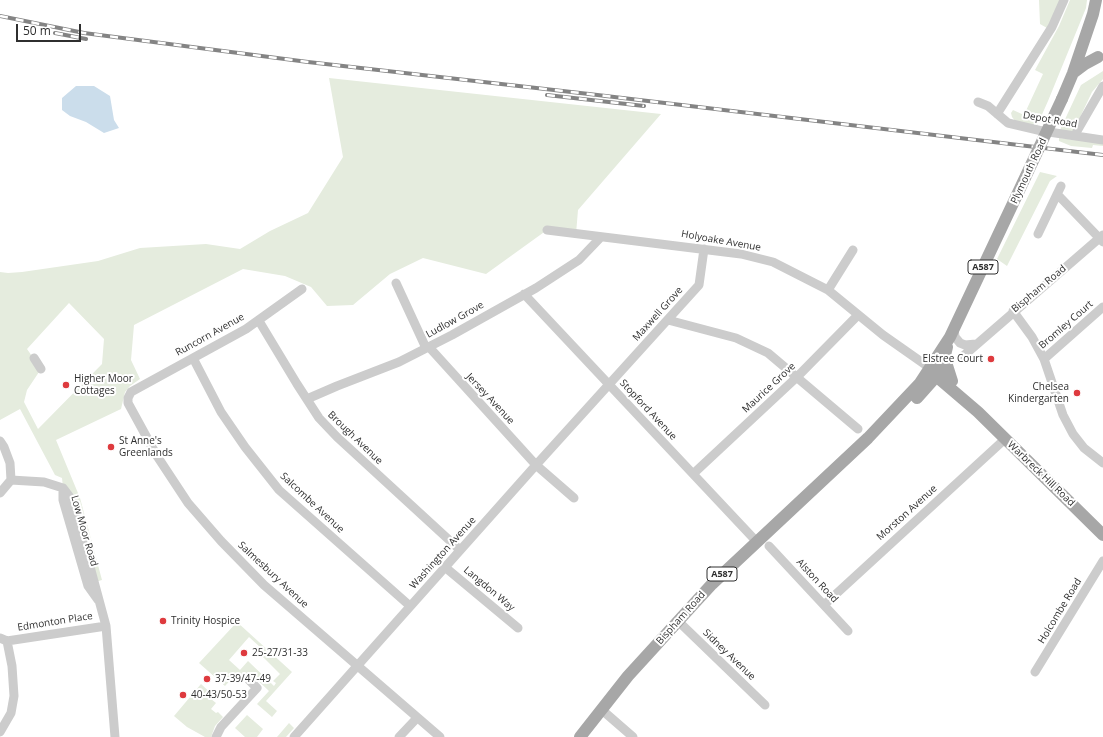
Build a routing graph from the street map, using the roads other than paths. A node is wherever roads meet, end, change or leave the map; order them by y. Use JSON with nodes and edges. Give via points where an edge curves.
{"nodes":[{"id":1,"x":1064,"y":0,"type":"edge"},
{"id":2,"x":1096,"y":0,"type":"edge"},
{"id":3,"x":1079,"y":55,"type":"junction"},
{"id":4,"x":1100,"y":57,"type":"edge"},
{"id":5,"x":1073,"y":73,"type":"junction"},
{"id":6,"x":1103,"y":86,"type":"edge"},
{"id":7,"x":978,"y":102,"type":"dead end"},
{"id":8,"x":997,"y":114,"type":"junction"},
{"id":9,"x":1076,"y":136,"type":"junction"},
{"id":10,"x":1103,"y":140,"type":"edge"},
{"id":11,"x":547,"y":230,"type":"dead end"},
{"id":12,"x":1038,"y":234,"type":"dead end"},
{"id":13,"x":601,"y":237,"type":"junction"},
{"id":14,"x":1102,"y":239,"type":"edge"},
{"id":15,"x":704,"y":249,"type":"junction"},
{"id":16,"x":853,"y":250,"type":"dead end"},
{"id":17,"x":395,"y":283,"type":"dead end"},
{"id":18,"x":302,"y":289,"type":"dead end"},
{"id":19,"x":828,"y":290,"type":"junction"},
{"id":20,"x":524,"y":294,"type":"junction"},
{"id":21,"x":1103,"y":307,"type":"edge"},
{"id":22,"x":1013,"y":311,"type":"junction"},
{"id":23,"x":858,"y":315,"type":"junction"},
{"id":24,"x":668,"y":320,"type":"junction"},
{"id":25,"x":260,"y":321,"type":"junction"},
{"id":26,"x":952,"y":332,"type":"junction"},
{"id":27,"x":976,"y":344,"type":"junction"},
{"id":28,"x":427,"y":348,"type":"junction"},
{"id":29,"x":34,"y":358,"type":"dead end"},
{"id":30,"x":193,"y":358,"type":"junction"},
{"id":31,"x":961,"y":358,"type":"dead end"},
{"id":32,"x":1044,"y":359,"type":"junction"},
{"id":33,"x":41,"y":369,"type":"dead end"},
{"id":34,"x":938,"y":369,"type":"junction"},
{"id":35,"x":797,"y":377,"type":"junction"},
{"id":36,"x":608,"y":385,"type":"junction"},
{"id":37,"x":128,"y":398,"type":"joint"},
{"id":38,"x":307,"y":399,"type":"junction"},
{"id":39,"x":978,"y":412,"type":"junction"},
{"id":40,"x":858,"y":429,"type":"dead end"},
{"id":41,"x":1005,"y":439,"type":"junction"},
{"id":42,"x":0,"y":441,"type":"edge"},
{"id":43,"x":1103,"y":463,"type":"edge"},
{"id":44,"x":536,"y":465,"type":"junction"},
{"id":45,"x":693,"y":474,"type":"junction"},
{"id":46,"x":12,"y":480,"type":"junction"},
{"id":47,"x":0,"y":493,"type":"edge"},
{"id":48,"x":574,"y":498,"type":"dead end"},
{"id":49,"x":1101,"y":528,"type":"edge"},
{"id":50,"x":756,"y":541,"type":"junction"},
{"id":51,"x":769,"y":546,"type":"dead end"},
{"id":52,"x":460,"y":550,"type":"junction"},
{"id":53,"x":1103,"y":561,"type":"edge"},
{"id":54,"x":446,"y":568,"type":"junction"},
{"id":55,"x":824,"y":604,"type":"junction"},
{"id":56,"x":410,"y":606,"type":"junction"},
{"id":57,"x":678,"y":621,"type":"junction"},
{"id":58,"x":106,"y":626,"type":"junction"},
{"id":59,"x":518,"y":628,"type":"dead end"},
{"id":60,"x":848,"y":631,"type":"dead end"},
{"id":61,"x":4,"y":640,"type":"edge"},
{"id":62,"x":359,"y":666,"type":"junction"},
{"id":63,"x":1035,"y":672,"type":"dead end"},
{"id":64,"x":249,"y":680,"type":"dead end"},
{"id":65,"x":764,"y":705,"type":"dead end"},
{"id":66,"x":602,"y":710,"type":"junction"},
{"id":67,"x":417,"y":718,"type":"junction"},
{"id":68,"x":0,"y":732,"type":"edge"},
{"id":69,"x":114,"y":737,"type":"edge"},
{"id":70,"x":216,"y":737,"type":"edge"},
{"id":71,"x":294,"y":737,"type":"edge"},
{"id":72,"x":399,"y":737,"type":"edge"},
{"id":73,"x":440,"y":737,"type":"edge"},
{"id":74,"x":580,"y":737,"type":"edge"},
{"id":75,"x":633,"y":737,"type":"edge"}],
"edges":[{"from":1,"to":8,"type":"street","via":[[1052,27]]},
{"from":2,"to":3,"type":"main road","name":"Plymouth Road","number":"A587"},
{"from":3,"to":4,"type":"main road"},
{"from":3,"to":5,"type":"main road","name":"Plymouth Road","number":"A587"},
{"from":4,"to":5,"type":"main road"},
{"from":5,"to":26,"type":"main road","name":"Plymouth Road","number":"A587","bridge":true},
{"from":6,"to":9,"type":"street"},
{"from":7,"to":8,"type":"street","name":"Depot Road"},
{"from":8,"to":9,"type":"street","name":"Depot Road","via":[[1008,123],[1023,128]]},
{"from":9,"to":10,"type":"street","name":"Depot Road"},
{"from":11,"to":13,"type":"street","name":"Holyoake Avenue"},
{"from":12,"to":14,"type":"street","via":[[1059,190]]},
{"from":13,"to":15,"type":"street","name":"Holyoake Avenue"},
{"from":13,"to":20,"type":"street","name":"Ludlow Grove","via":[[579,260]]},
{"from":14,"to":22,"type":"street","name":"Bispham Road"},
{"from":15,"to":19,"type":"street","name":"Holyoake Avenue","via":[[772,262]]},
{"from":15,"to":24,"type":"street","name":"Maxwell Grove","via":[[699,285]]},
{"from":16,"to":19,"type":"street"},
{"from":17,"to":28,"type":"street","name":"Jersey Avenue"},
{"from":18,"to":25,"type":"street","name":"Runcorn Avenue"},
{"from":19,"to":23,"type":"street","name":"Holyoake Avenue"},
{"from":20,"to":28,"type":"street","name":"Ludlow Grove"},
{"from":20,"to":36,"type":"street","name":"Stopford Avenue"},
{"from":21,"to":32,"type":"street","name":"Bromley Court"},
{"from":22,"to":27,"type":"street","name":"Bispham Road"},
{"from":22,"to":32,"type":"street"},
{"from":23,"to":34,"type":"street","name":"Holyoake Avenue"},
{"from":23,"to":35,"type":"street","name":"Maurice Grove"},
{"from":24,"to":35,"type":"street","via":[[736,338],[768,353]]},
{"from":24,"to":36,"type":"street","name":"Maxwell Grove"},
{"from":25,"to":30,"type":"street","name":"Runcorn Avenue"},
{"from":25,"to":38,"type":"street","name":"Brough Avenue"},
{"from":26,"to":27,"type":"street","via":[[960,343]]},
{"from":26,"to":34,"type":"main road","name":"Plymouth Road","number":"A587"},
{"from":26,"to":34,"type":"main road","name":"Plymouth Road","number":"A587"},
{"from":27,"to":31,"type":"street","name":"Bispham Road"},
{"from":28,"to":38,"type":"street","name":"Ludlow Grove"},
{"from":28,"to":44,"type":"street","name":"Jersey Avenue"},
{"from":29,"to":33,"type":"street"},
{"from":30,"to":37,"type":"street","name":"Runcorn Avenue","via":[[131,392]]},
{"from":30,"to":56,"type":"street","name":"Salcombe Avenue","via":[[221,412],[279,490]]},
{"from":32,"to":43,"type":"street","via":[[1069,428],[1084,448]]},
{"from":34,"to":39,"type":"main road","name":"Warbreck Hill Road"},
{"from":34,"to":39,"type":"main road","name":"Warbreck Hill Road","via":[[960,387]]},
{"from":34,"to":50,"type":"main road","name":"Bispham Road","number":"A587","via":[[920,383],[880,427]]},
{"from":35,"to":40,"type":"street"},
{"from":35,"to":45,"type":"street","name":"Maurice Grove"},
{"from":36,"to":44,"type":"street","name":"Washington Avenue"},
{"from":36,"to":45,"type":"street","name":"Stopford Avenue"},
{"from":37,"to":62,"type":"street","name":"Salmesbury Avenue","via":[[128,403],[156,456],[188,503],[264,585]]},
{"from":38,"to":52,"type":"street","name":"Brough Avenue","via":[[319,418],[337,437]]},
{"from":39,"to":41,"type":"main road","name":"Warbreck Hill Road"},
{"from":41,"to":49,"type":"main road","name":"Warbreck Hill Road"},
{"from":41,"to":55,"type":"street","name":"Morston Avenue"},
{"from":42,"to":46,"type":"street","via":[[10,463]]},
{"from":44,"to":48,"type":"street","name":"Jersey Avenue"},
{"from":44,"to":52,"type":"street","name":"Washington Avenue"},
{"from":45,"to":50,"type":"street","name":"Stopford Avenue"},
{"from":46,"to":47,"type":"street"},
{"from":46,"to":58,"type":"street","name":"Low Moor Road","via":[[44,482],[63,488],[72,500]]},
{"from":50,"to":57,"type":"main road","name":"Bispham Road","number":"A587"},
{"from":51,"to":55,"type":"street","name":"Alston Road"},
{"from":52,"to":54,"type":"street","name":"Washington Avenue"},
{"from":53,"to":63,"type":"street","name":"Holcombe Road"},
{"from":54,"to":56,"type":"street","name":"Washington Avenue"},
{"from":54,"to":59,"type":"street","name":"Langdon Way"},
{"from":55,"to":60,"type":"street","name":"Alston Road"},
{"from":56,"to":62,"type":"street","name":"Washington Avenue"},
{"from":57,"to":65,"type":"street","name":"Sidney Avenue"},
{"from":57,"to":66,"type":"main road","name":"Bispham Road","number":"A587","via":[[628,676]]},
{"from":58,"to":61,"type":"street","name":"Edmonton Place"},
{"from":58,"to":69,"type":"street","name":"Low Moor Road"},
{"from":61,"to":68,"type":"street","name":"Edmonton Place","via":[[12,666],[14,696],[11,713]]},
{"from":62,"to":67,"type":"street","name":"Salmesbury Avenue"},
{"from":62,"to":71,"type":"street","name":"Washington Avenue"},
{"from":64,"to":70,"type":"street","via":[[261,690],[221,727]]},
{"from":66,"to":74,"type":"main road","name":"Bispham Road","number":"A587"},
{"from":66,"to":75,"type":"street"},
{"from":67,"to":72,"type":"street"},
{"from":67,"to":73,"type":"street","name":"Salmesbury Avenue"}]}
